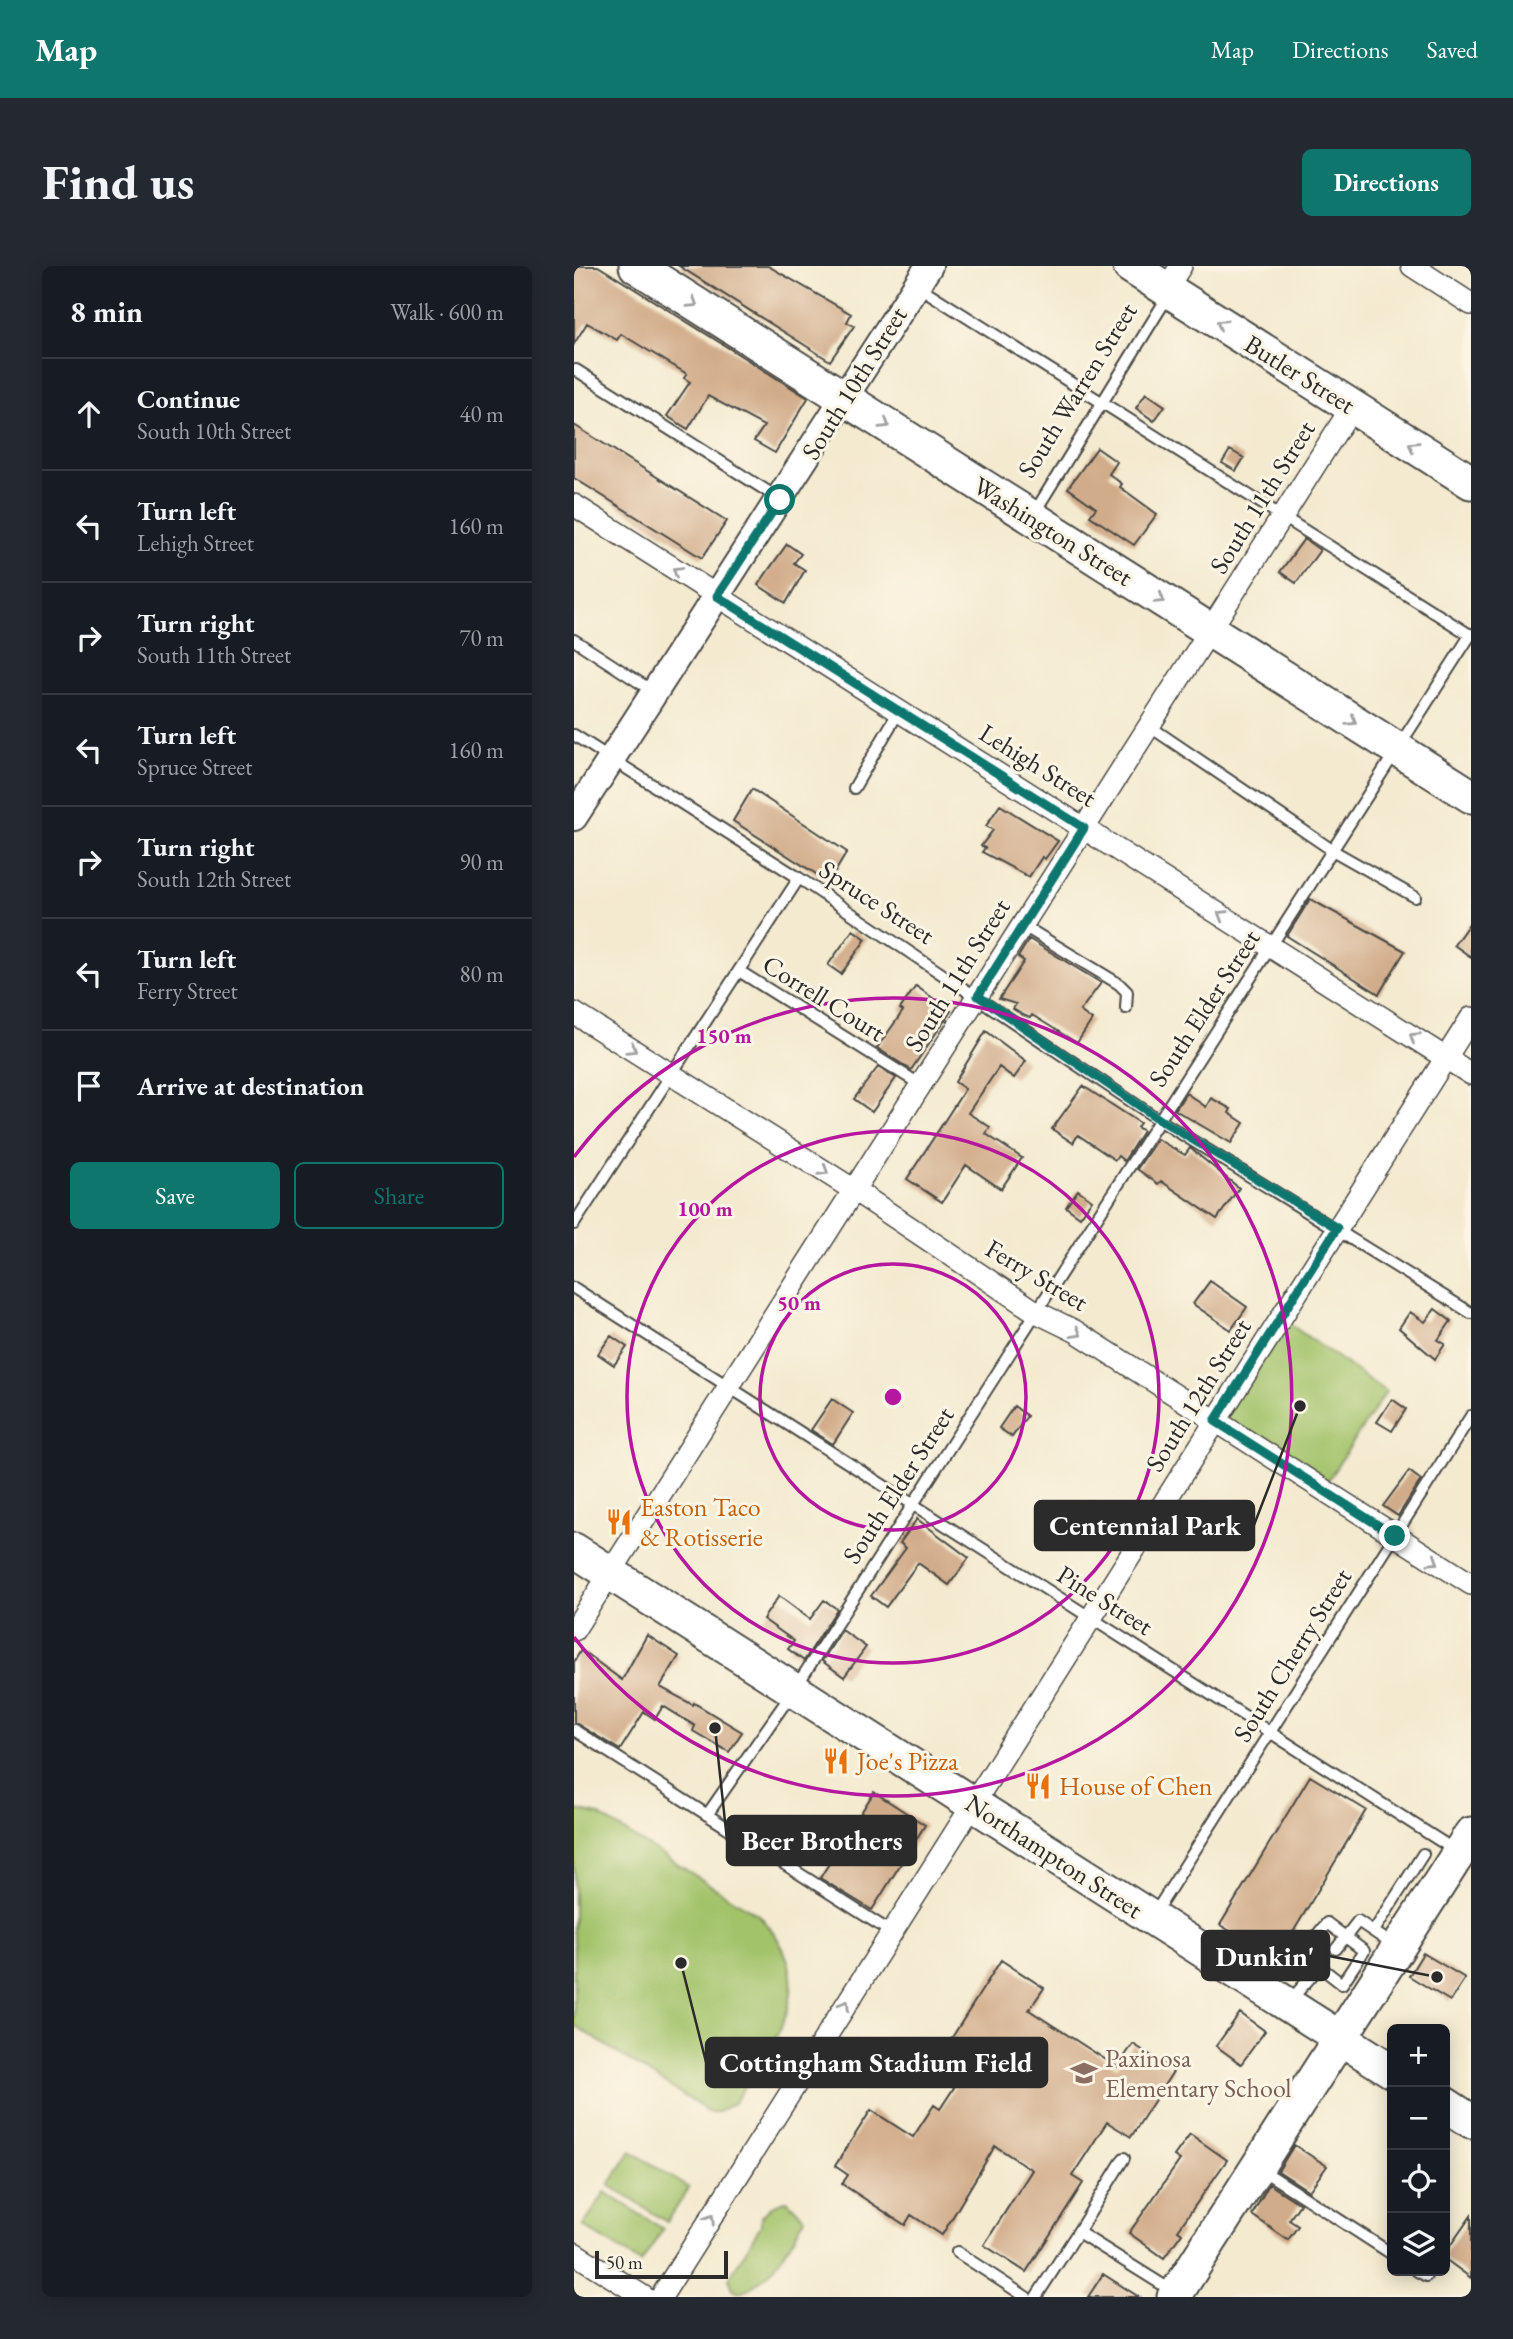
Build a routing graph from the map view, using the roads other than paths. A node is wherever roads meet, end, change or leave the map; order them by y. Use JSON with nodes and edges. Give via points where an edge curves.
{"nodes":[{"id":1,"x":636,"y":266,"type":"edge"},
{"id":2,"x":1130,"y":266,"type":"edge"},
{"id":3,"x":1412,"y":266,"type":"edge"},
{"id":4,"x":922,"y":276,"type":"edge"},
{"id":5,"x":1172,"y":282,"type":"edge"},
{"id":6,"x":1471,"y":304,"type":"edge"},
{"id":7,"x":576,"y":370,"type":"dead end"},
{"id":8,"x":844,"y":398,"type":"junction"},
{"id":9,"x":1102,"y":403,"type":"junction"},
{"id":10,"x":1352,"y":407,"type":"junction"},
{"id":11,"x":1471,"y":482,"type":"edge"},
{"id":12,"x":780,"y":500,"type":"junction"},
{"id":13,"x":574,"y":505,"type":"edge"},
{"id":14,"x":1032,"y":517,"type":"junction"},
{"id":15,"x":1282,"y":517,"type":"junction"},
{"id":16,"x":717,"y":596,"type":"junction"},
{"id":17,"x":1210,"y":630,"type":"junction"},
{"id":18,"x":1471,"y":634,"type":"edge"},
{"id":19,"x":574,"y":640,"type":"edge"},
{"id":20,"x":654,"y":692,"type":"junction"},
{"id":21,"x":899,"y":711,"type":"junction"},
{"id":22,"x":1149,"y":726,"type":"junction"},
{"id":23,"x":574,"y":735,"type":"edge"},
{"id":24,"x":1397,"y":749,"type":"junction"},
{"id":25,"x":611,"y":759,"type":"junction"},
{"id":26,"x":854,"y":788,"type":"dead end"},
{"id":27,"x":1471,"y":796,"type":"edge"},
{"id":28,"x":574,"y":817,"type":"edge"},
{"id":29,"x":1084,"y":828,"type":"junction"},
{"id":30,"x":1332,"y":850,"type":"junction"},
{"id":31,"x":799,"y":878,"type":"junction"},
{"id":32,"x":1415,"y":897,"type":"dead end"},
{"id":33,"x":1022,"y":925,"type":"junction"},
{"id":34,"x":1271,"y":946,"type":"junction"},
{"id":35,"x":739,"y":971,"type":"junction"},
{"id":36,"x":978,"y":996,"type":"junction"},
{"id":37,"x":1126,"y":1009,"type":"dead end"},
{"id":38,"x":574,"y":1013,"type":"edge"},
{"id":39,"x":1471,"y":1018,"type":"edge"},
{"id":40,"x":1446,"y":1058,"type":"junction"},
{"id":41,"x":1471,"y":1074,"type":"edge"},
{"id":42,"x":671,"y":1075,"type":"junction"},
{"id":43,"x":921,"y":1085,"type":"junction"},
{"id":44,"x":1159,"y":1119,"type":"junction"},
{"id":45,"x":854,"y":1190,"type":"junction"},
{"id":46,"x":574,"y":1224,"type":"edge"},
{"id":47,"x":1337,"y":1228,"type":"junction"},
{"id":48,"x":574,"y":1287,"type":"edge"},
{"id":49,"x":1036,"y":1312,"type":"junction"},
{"id":50,"x":1471,"y":1313,"type":"edge"},
{"id":51,"x":729,"y":1387,"type":"junction"},
{"id":52,"x":1471,"y":1416,"type":"edge"},
{"id":53,"x":1215,"y":1421,"type":"junction"},
{"id":54,"x":912,"y":1506,"type":"junction"},
{"id":55,"x":1395,"y":1536,"type":"junction"},
{"id":56,"x":574,"y":1550,"type":"edge"},
{"id":57,"x":610,"y":1573,"type":"junction"},
{"id":58,"x":1471,"y":1584,"type":"edge"},
{"id":59,"x":1090,"y":1617,"type":"junction"},
{"id":60,"x":574,"y":1630,"type":"edge"},
{"id":61,"x":794,"y":1690,"type":"junction"},
{"id":62,"x":574,"y":1730,"type":"edge"},
{"id":63,"x":1270,"y":1732,"type":"junction"},
{"id":64,"x":972,"y":1803,"type":"junction"},
{"id":65,"x":707,"y":1815,"type":"junction"},
{"id":66,"x":1467,"y":1849,"type":"edge"},
{"id":67,"x":1423,"y":1854,"type":"dead end"},
{"id":68,"x":1152,"y":1918,"type":"junction"},
{"id":69,"x":891,"y":1932,"type":"junction"},
{"id":70,"x":1346,"y":1938,"type":"junction"},
{"id":71,"x":1386,"y":1939,"type":"junction"},
{"id":72,"x":1336,"y":1949,"type":"dead end"},
{"id":73,"x":1321,"y":1965,"type":"junction"},
{"id":74,"x":1287,"y":2004,"type":"junction"},
{"id":75,"x":1339,"y":2037,"type":"junction"},
{"id":76,"x":1387,"y":2068,"type":"edge"},
{"id":77,"x":1450,"y":2107,"type":"edge"},
{"id":78,"x":1471,"y":2121,"type":"edge"},
{"id":79,"x":1125,"y":2158,"type":"dead end"},
{"id":80,"x":1256,"y":2167,"type":"junction"},
{"id":81,"x":1078,"y":2232,"type":"junction"},
{"id":82,"x":1387,"y":2251,"type":"edge"},
{"id":83,"x":957,"y":2252,"type":"dead end"},
{"id":84,"x":574,"y":2253,"type":"edge"},
{"id":85,"x":1177,"y":2296,"type":"edge"},
{"id":86,"x":644,"y":2297,"type":"edge"},
{"id":87,"x":661,"y":2297,"type":"edge"},
{"id":88,"x":1026,"y":2297,"type":"edge"},
{"id":89,"x":1036,"y":2297,"type":"edge"}],
"edges":[{"from":1,"to":8,"type":"main road","name":"Washington Street","one_way":true},
{"from":2,"to":5,"type":"main road","name":"Butler Street"},
{"from":3,"to":6,"type":"street"},
{"from":4,"to":8,"type":"street","name":"South 10th Street"},
{"from":4,"to":9,"type":"lane"},
{"from":5,"to":9,"type":"lane","name":"South Warren Street"},
{"from":10,"to":5,"type":"main road","name":"Butler Street","one_way":true},
{"from":7,"to":12,"type":"lane"},
{"from":8,"to":12,"type":"street","name":"South 10th Street"},
{"from":8,"to":14,"type":"main road","name":"Washington Street","one_way":true},
{"from":9,"to":14,"type":"lane","name":"South Warren Street"},
{"from":9,"to":15,"type":"lane"},
{"from":11,"to":10,"type":"main road","name":"Butler Street","one_way":true},
{"from":10,"to":15,"type":"street","name":"South 11th Street"},
{"from":12,"to":16,"type":"street","name":"South 10th Street"},
{"from":16,"to":13,"type":"street","name":"Lehigh Street","one_way":true},
{"from":14,"to":17,"type":"main road","name":"Washington Street","one_way":true},
{"from":15,"to":17,"type":"street","name":"South 11th Street"},
{"from":15,"to":18,"type":"lane"},
{"from":16,"to":20,"type":"street","name":"South 10th Street"},
{"from":16,"to":21,"type":"street","name":"Lehigh Street"},
{"from":17,"to":22,"type":"street","name":"South 11th Street"},
{"from":17,"to":24,"type":"main road","name":"Washington Street","one_way":true},
{"from":18,"to":24,"type":"lane","name":"South Elder Street"},
{"from":19,"to":20,"type":"lane"},
{"from":20,"to":25,"type":"street","name":"South 10th Street"},
{"from":21,"to":26,"type":"lane"},
{"from":21,"to":29,"type":"street","name":"Lehigh Street"},
{"from":22,"to":29,"type":"street","name":"South 11th Street"},
{"from":22,"to":30,"type":"lane"},
{"from":23,"to":25,"type":"lane","name":"Spruce Street"},
{"from":24,"to":27,"type":"main road","name":"Washington Street"},
{"from":24,"to":30,"type":"lane","name":"South Elder Street"},
{"from":25,"to":28,"type":"street","name":"South 10th Street"},
{"from":25,"to":31,"type":"lane","name":"Spruce Street"},
{"from":29,"to":33,"type":"street","name":"South 11th Street"},
{"from":34,"to":29,"type":"street","name":"Lehigh Street","one_way":true},
{"from":30,"to":32,"type":"lane"},
{"from":30,"to":34,"type":"lane","name":"South Elder Street"},
{"from":31,"to":35,"type":"lane"},
{"from":31,"to":36,"type":"lane","name":"Spruce Street"},
{"from":33,"to":36,"type":"street","name":"South 11th Street"},
{"from":33,"to":37,"type":"lane","via":[[1119,984],[1127,992]]},
{"from":40,"to":34,"type":"street","name":"Lehigh Street","one_way":true},
{"from":34,"to":44,"type":"lane","name":"South Elder Street"},
{"from":35,"to":42,"type":"lane"},
{"from":35,"to":43,"type":"lane","name":"Correll Court"},
{"from":36,"to":43,"type":"street","name":"South 11th Street"},
{"from":36,"to":44,"type":"lane","name":"Spruce Street"},
{"from":38,"to":42,"type":"street","name":"Ferry Street","one_way":true},
{"from":39,"to":40,"type":"street","name":"South 12th Street"},
{"from":40,"to":41,"type":"street","name":"Lehigh Street"},
{"from":40,"to":47,"type":"street","name":"South 12th Street"},
{"from":42,"to":45,"type":"street","name":"Ferry Street","one_way":true},
{"from":42,"to":46,"type":"lane"},
{"from":43,"to":45,"type":"street","name":"South 11th Street"},
{"from":44,"to":47,"type":"lane","name":"Spruce Street"},
{"from":44,"to":49,"type":"lane","name":"South Elder Street"},
{"from":45,"to":49,"type":"street","name":"Ferry Street"},
{"from":45,"to":51,"type":"street","name":"South 11th Street"},
{"from":47,"to":50,"type":"lane","name":"Spruce Street"},
{"from":47,"to":53,"type":"street","name":"South 12th Street"},
{"from":48,"to":51,"type":"lane","name":"Pine Street"},
{"from":49,"to":53,"type":"street","name":"Ferry Street","one_way":true,"via":[[1075,1331]]},
{"from":49,"to":54,"type":"lane","name":"South Elder Street"},
{"from":51,"to":54,"type":"lane","name":"Pine Street"},
{"from":51,"to":57,"type":"street","name":"South 11th Street"},
{"from":52,"to":55,"type":"lane","name":"South Cherry Street"},
{"from":53,"to":55,"type":"street","name":"Ferry Street"},
{"from":53,"to":59,"type":"street","name":"South 12th Street"},
{"from":54,"to":59,"type":"lane","name":"Pine Street"},
{"from":54,"to":61,"type":"lane","name":"South Elder Street"},
{"from":55,"to":58,"type":"street","name":"Ferry Street","one_way":true},
{"from":55,"to":63,"type":"lane","name":"South Cherry Street"},
{"from":56,"to":57,"type":"main road","name":"Northampton Street"},
{"from":57,"to":60,"type":"street","name":"South 11th Street"},
{"from":57,"to":61,"type":"main road","name":"Northampton Street"},
{"from":59,"to":63,"type":"lane","name":"Pine Street"},
{"from":59,"to":64,"type":"street","name":"South 12th Street"},
{"from":61,"to":64,"type":"main road","name":"Northampton Street"},
{"from":61,"to":65,"type":"lane","name":"South Elder Street"},
{"from":62,"to":65,"type":"lane"},
{"from":63,"to":66,"type":"lane","name":"Pine Street"},
{"from":63,"to":68,"type":"lane","name":"South Cherry Street"},
{"from":64,"to":68,"type":"main road","name":"Northampton Street"},
{"from":64,"to":69,"type":"street","name":"South 12th Street"},
{"from":65,"to":69,"type":"lane"},
{"from":66,"to":71,"type":"main road"},
{"from":67,"to":71,"type":"lane"},
{"from":68,"to":74,"type":"main road","name":"Northampton Street"},
{"from":87,"to":69,"type":"street","name":"South 12th Street","one_way":true},
{"from":70,"to":71,"type":"lane","via":[[1358,1921]]},
{"from":70,"to":72,"type":"lane"},
{"from":70,"to":73,"type":"lane","via":[[1327,1923],[1302,1953]]},
{"from":70,"to":73,"type":"lane","via":[[1364,1951],[1342,1984]]},
{"from":71,"to":75,"type":"main road"},
{"from":73,"to":74,"type":"lane"},
{"from":74,"to":75,"type":"main road","name":"Northampton Street"},
{"from":75,"to":76,"type":"main road","name":"Northampton Street"},
{"from":75,"to":80,"type":"main road"},
{"from":77,"to":78,"type":"main road"},
{"from":79,"to":81,"type":"lane"},
{"from":80,"to":82,"type":"lane"},
{"from":80,"to":85,"type":"main road"},
{"from":81,"to":85,"type":"lane"},
{"from":81,"to":89,"type":"lane"},
{"from":83,"to":88,"type":"lane"},
{"from":84,"to":86,"type":"street"}]}
